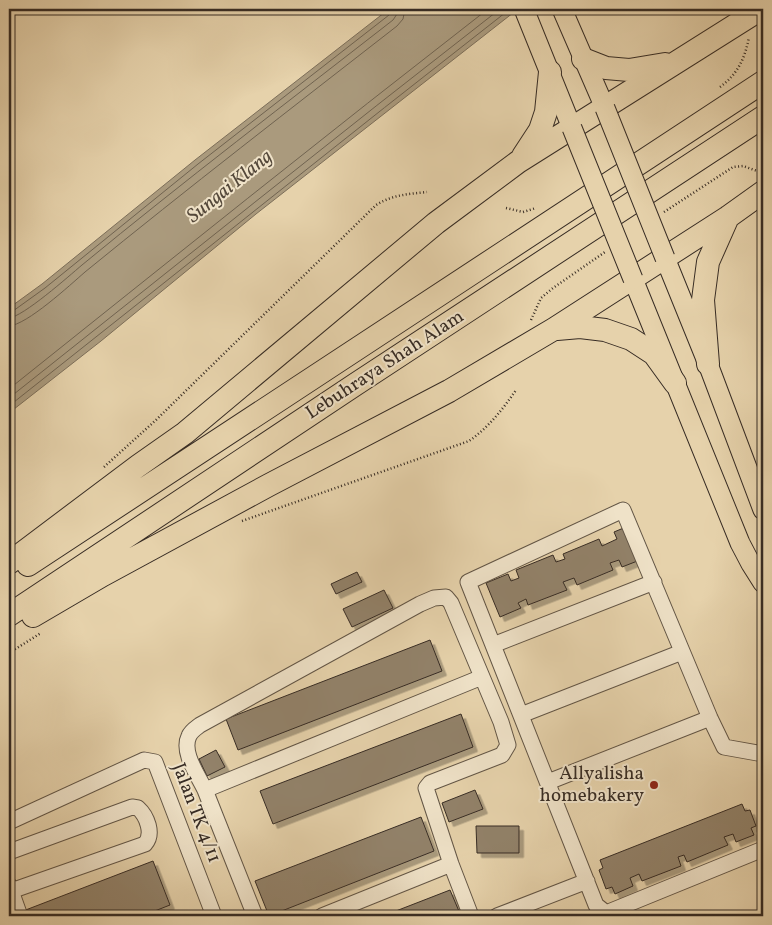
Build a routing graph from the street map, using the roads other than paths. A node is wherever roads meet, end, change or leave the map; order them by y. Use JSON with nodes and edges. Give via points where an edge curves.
{"nodes":[{"id":1,"x":524,"y":9,"type":"edge"},
{"id":2,"x":562,"y":9,"type":"edge"},
{"id":3,"x":761,"y":9,"type":"edge"},
{"id":4,"x":580,"y":53,"type":"junction"},
{"id":5,"x":675,"y":62,"type":"junction"},
{"id":6,"x":548,"y":67,"type":"junction"},
{"id":7,"x":763,"y":82,"type":"edge"},
{"id":8,"x":605,"y":108,"type":"junction"},
{"id":9,"x":763,"y":117,"type":"edge"},
{"id":10,"x":572,"y":128,"type":"junction"},
{"id":11,"x":518,"y":162,"type":"junction"},
{"id":12,"x":763,"y":192,"type":"edge"},
{"id":13,"x":728,"y":218,"type":"junction"},
{"id":14,"x":665,"y":258,"type":"junction"},
{"id":15,"x":633,"y":279,"type":"junction"},
{"id":16,"x":554,"y":329,"type":"junction"},
{"id":17,"x":708,"y":364,"type":"junction"},
{"id":18,"x":675,"y":383,"type":"junction"},
{"id":19,"x":763,"y":510,"type":"edge"},
{"id":20,"x":9,"y":563,"type":"edge"},
{"id":21,"x":9,"y":578,"type":"edge"},
{"id":22,"x":654,"y":582,"type":"junction"},
{"id":23,"x":763,"y":583,"type":"edge"},
{"id":24,"x":9,"y":615,"type":"edge"},
{"id":25,"x":9,"y":631,"type":"edge"},
{"id":26,"x":493,"y":645,"type":"junction"},
{"id":27,"x":682,"y":652,"type":"junction"},
{"id":28,"x":482,"y":677,"type":"junction"},
{"id":29,"x":521,"y":715,"type":"junction"},
{"id":30,"x":710,"y":718,"type":"junction"},
{"id":31,"x":763,"y":754,"type":"edge"},
{"id":32,"x":548,"y":782,"type":"junction"},
{"id":33,"x":205,"y":790,"type":"junction"},
{"id":34,"x":9,"y":822,"type":"edge"},
{"id":35,"x":763,"y":849,"type":"edge"},
{"id":36,"x":9,"y":852,"type":"edge"},
{"id":37,"x":451,"y":864,"type":"junction"},
{"id":38,"x":587,"y":881,"type":"junction"},
{"id":39,"x":10,"y":888,"type":"edge"},
{"id":40,"x":20,"y":916,"type":"edge"},
{"id":41,"x":214,"y":916,"type":"edge"},
{"id":42,"x":255,"y":916,"type":"edge"},
{"id":43,"x":322,"y":916,"type":"edge"},
{"id":44,"x":471,"y":916,"type":"edge"},
{"id":45,"x":497,"y":916,"type":"edge"}],
"edges":[{"from":1,"to":6,"type":"main road"},
{"from":2,"to":4,"type":"main road"},
{"from":3,"to":5,"type":"highway"},
{"from":4,"to":5,"type":"highway","via":[[606,68],[629,70]]},
{"from":4,"to":8,"type":"main road"},
{"from":5,"to":8,"type":"highway"},
{"from":6,"to":10,"type":"main road"},
{"from":6,"to":11,"type":"highway","via":[[546,112],[540,130]]},
{"from":7,"to":21,"type":"highway","name":"Lebuhraya Shah Alam"},
{"from":8,"to":10,"type":"highway"},
{"from":8,"to":14,"type":"main road","bridge":true},
{"from":9,"to":24,"type":"highway","name":"Lebuhraya Shah Alam"},
{"from":10,"to":11,"type":"highway"},
{"from":10,"to":15,"type":"main road","bridge":true},
{"from":11,"to":20,"type":"highway","via":[[436,223],[185,434]]},
{"from":12,"to":13,"type":"highway"},
{"from":13,"to":14,"type":"highway"},
{"from":13,"to":17,"type":"highway","via":[[708,262],[704,300]]},
{"from":14,"to":15,"type":"highway"},
{"from":14,"to":17,"type":"main road"},
{"from":15,"to":16,"type":"highway"},
{"from":15,"to":18,"type":"main road"},
{"from":16,"to":18,"type":"highway","via":[[606,330],[631,339],[654,354]]},
{"from":16,"to":25,"type":"highway","via":[[448,391],[103,575]]},
{"from":17,"to":19,"type":"main road"},
{"from":18,"to":23,"type":"main road","via":[[740,542]]},
{"from":22,"to":26,"type":"street"},
{"from":22,"to":26,"type":"street","via":[[623,510],[468,582]]},
{"from":22,"to":27,"type":"street"},
{"from":26,"to":29,"type":"street"},
{"from":27,"to":29,"type":"street"},
{"from":27,"to":30,"type":"street"},
{"from":28,"to":33,"type":"street"},
{"from":28,"to":33,"type":"street","via":[[451,603],[446,597],[434,598],[200,724],[190,734],[187,752]]},
{"from":28,"to":37,"type":"street","via":[[508,745],[502,755],[430,783],[426,788]]},
{"from":29,"to":32,"type":"street"},
{"from":30,"to":31,"type":"street","via":[[724,747]]},
{"from":30,"to":32,"type":"street"},
{"from":32,"to":38,"type":"street"},
{"from":33,"to":42,"type":"street"},
{"from":34,"to":41,"type":"street","name":"Jalan TK 4/11","via":[[144,760],[155,762]]},
{"from":35,"to":38,"type":"street","via":[[606,913],[596,905]]},
{"from":36,"to":39,"type":"street","via":[[132,807],[144,813],[150,833],[145,844]]},
{"from":37,"to":43,"type":"street"},
{"from":37,"to":44,"type":"street"},
{"from":38,"to":45,"type":"street"},
{"from":39,"to":40,"type":"street"}]}
